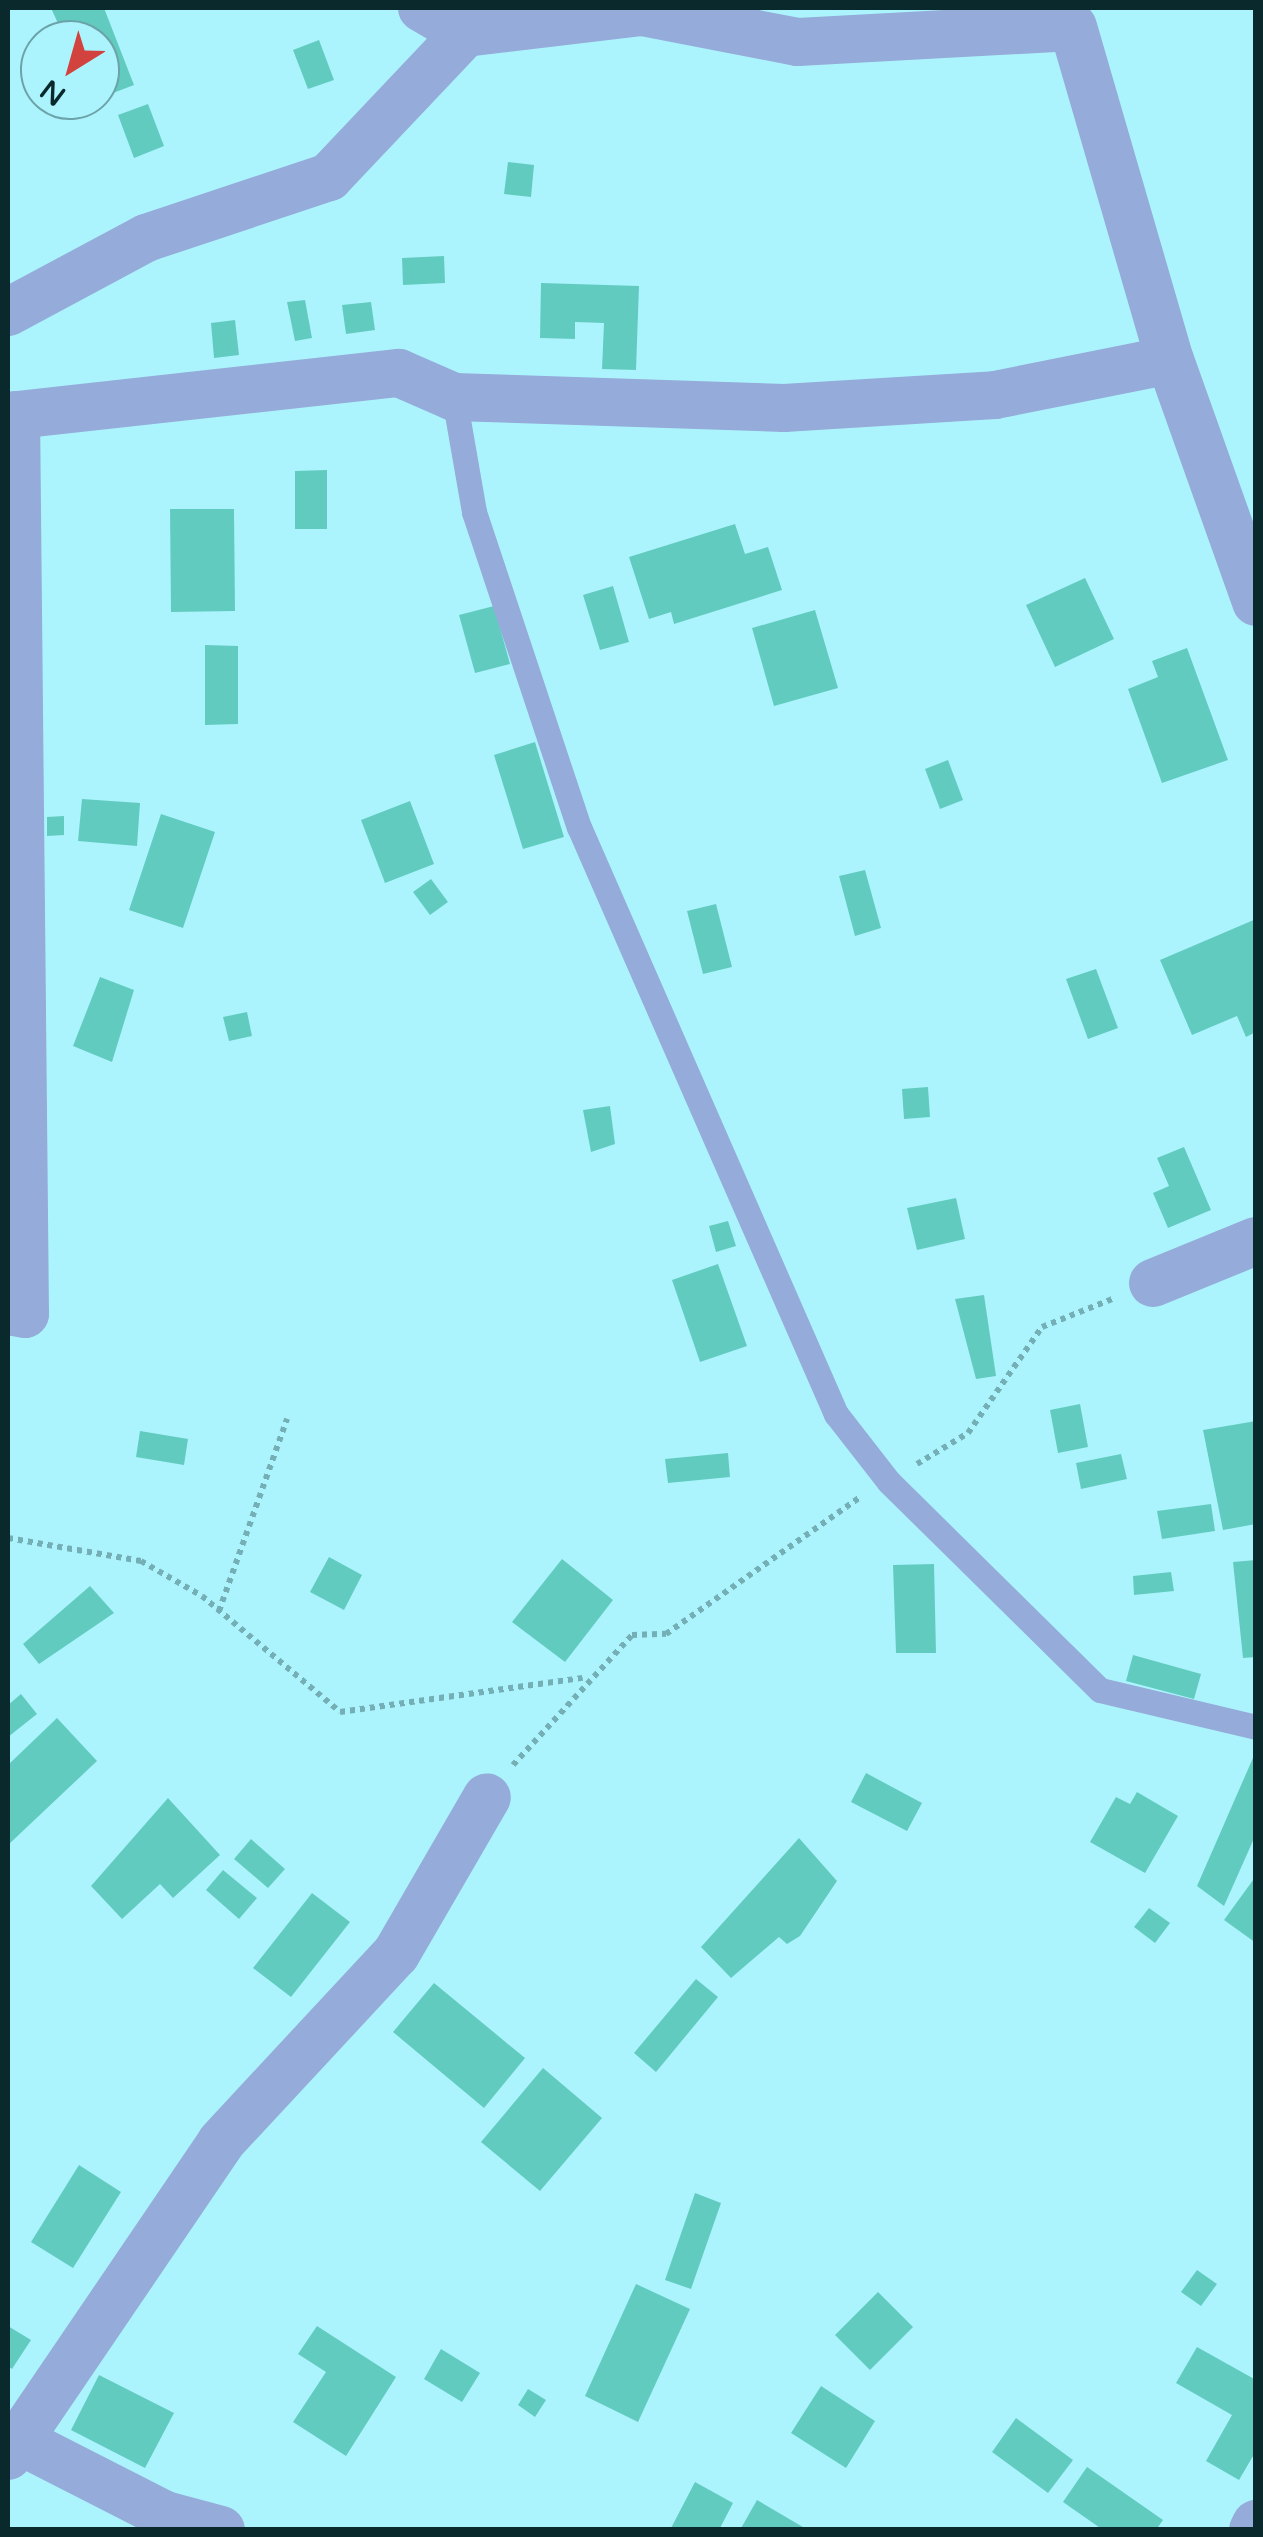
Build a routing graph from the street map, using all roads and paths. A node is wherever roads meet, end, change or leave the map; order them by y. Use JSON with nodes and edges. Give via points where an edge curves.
{"nodes":[{"id":1,"x":422,"y":8,"type":"edge"},
{"id":2,"x":464,"y":20,"type":"edge"},
{"id":3,"x":8,"y":312,"type":"edge"},
{"id":4,"x":1170,"y":360,"type":"junction"},
{"id":5,"x":454,"y":397,"type":"junction"},
{"id":6,"x":12,"y":416,"type":"edge"},
{"id":7,"x":1256,"y":602,"type":"edge"},
{"id":8,"x":1256,"y":1241,"type":"edge"},
{"id":9,"x":1153,"y":1282,"type":"joint"},
{"id":10,"x":8,"y":1310,"type":"edge"},
{"id":11,"x":287,"y":1418,"type":"dead end"},
{"id":12,"x":889,"y":1482,"type":"junction"},
{"id":13,"x":8,"y":1538,"type":"edge"},
{"id":14,"x":219,"y":1610,"type":"junction"},
{"id":15,"x":584,"y":1677,"type":"junction"},
{"id":16,"x":1256,"y":1727,"type":"edge"},
{"id":17,"x":487,"y":1797,"type":"joint"},
{"id":18,"x":11,"y":2444,"type":"edge"},
{"id":19,"x":221,"y":2530,"type":"edge"}],
"edges":[{"from":1,"to":2,"type":"street"},
{"from":2,"to":3,"type":"street","via":[[329,177],[146,238]]},
{"from":2,"to":4,"type":"street","via":[[642,12],[798,42],[1072,27]]},
{"from":4,"to":5,"type":"street","via":[[995,395],[784,408]]},
{"from":4,"to":7,"type":"street"},
{"from":5,"to":6,"type":"street","via":[[399,372]]},
{"from":5,"to":12,"type":"lane","via":[[474,512],[580,828],[836,1414]]},
{"from":6,"to":10,"type":"street","via":[[25,1314]]},
{"from":8,"to":9,"type":"street"},
{"from":9,"to":12,"type":"path","via":[[1042,1327],[968,1433]]},
{"from":11,"to":14,"type":"path"},
{"from":12,"to":15,"type":"path","via":[[821,1518],[666,1634],[632,1634]]},
{"from":12,"to":16,"type":"lane","via":[[1100,1690]]},
{"from":13,"to":14,"type":"path","via":[[142,1561]]},
{"from":14,"to":15,"type":"path","via":[[340,1712]]},
{"from":15,"to":17,"type":"path"},
{"from":17,"to":18,"type":"street","via":[[396,1954],[221,2142]]},
{"from":18,"to":19,"type":"street","via":[[165,2515]]}]}
